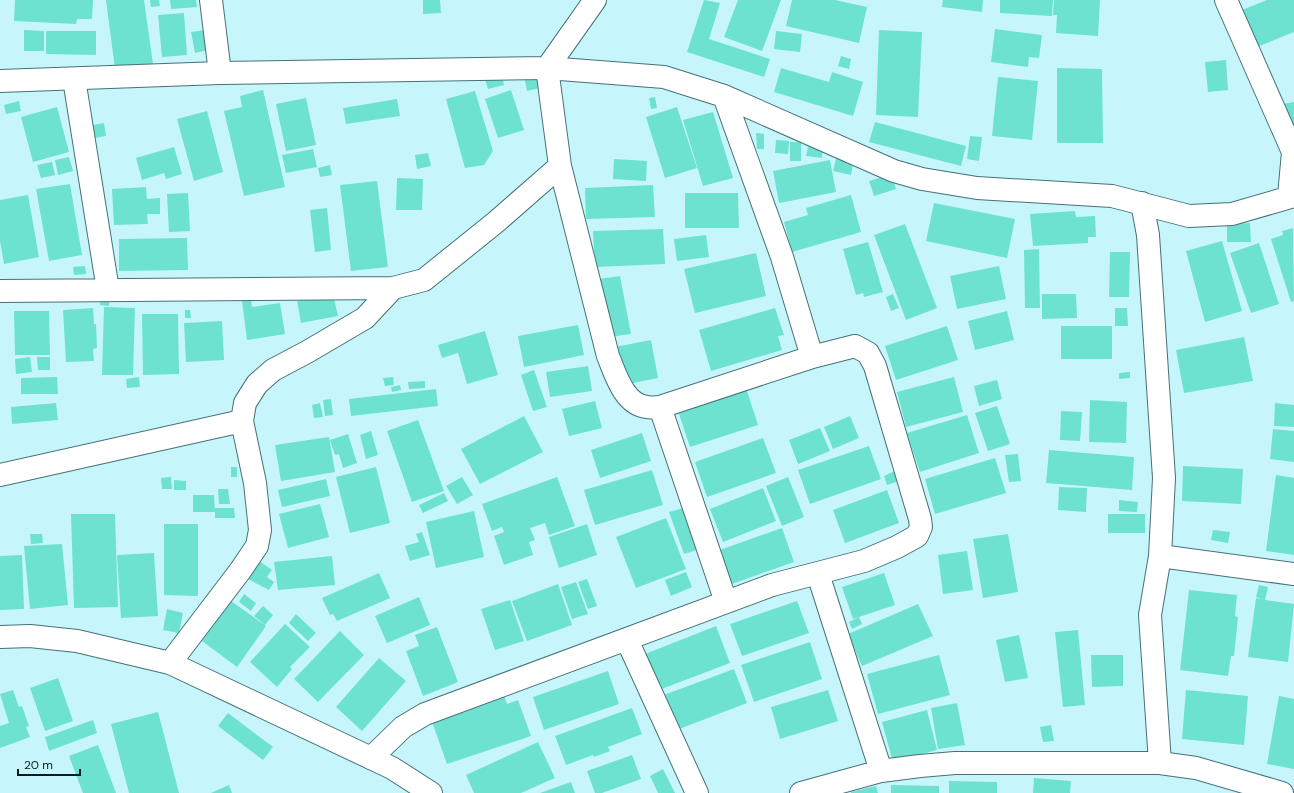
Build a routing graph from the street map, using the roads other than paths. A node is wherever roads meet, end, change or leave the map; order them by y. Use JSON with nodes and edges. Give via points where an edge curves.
{"nodes":[{"id":1,"x":211,"y":0,"type":"edge"},
{"id":2,"x":595,"y":0,"type":"edge"},
{"id":3,"x":1226,"y":0,"type":"edge"},
{"id":4,"x":547,"y":68,"type":"junction"},
{"id":5,"x":220,"y":73,"type":"junction"},
{"id":6,"x":74,"y":79,"type":"junction"},
{"id":7,"x":0,"y":81,"type":"edge"},
{"id":8,"x":724,"y":96,"type":"junction"},
{"id":9,"x":560,"y":166,"type":"junction"},
{"id":10,"x":1292,"y":196,"type":"edge"},
{"id":11,"x":1142,"y":203,"type":"junction"},
{"id":12,"x":393,"y":288,"type":"junction"},
{"id":13,"x":108,"y":290,"type":"junction"},
{"id":14,"x":0,"y":291,"type":"edge"},
{"id":15,"x":812,"y":357,"type":"junction"},
{"id":16,"x":660,"y":406,"type":"junction"},
{"id":17,"x":242,"y":421,"type":"junction"},
{"id":18,"x":0,"y":475,"type":"edge"},
{"id":19,"x":1160,"y":556,"type":"junction"},
{"id":20,"x":818,"y":574,"type":"junction"},
{"id":21,"x":1294,"y":574,"type":"edge"},
{"id":22,"x":726,"y":602,"type":"junction"},
{"id":23,"x":0,"y":637,"type":"edge"},
{"id":24,"x":627,"y":640,"type":"junction"},
{"id":25,"x":170,"y":663,"type":"junction"},
{"id":26,"x":371,"y":758,"type":"junction"},
{"id":27,"x":1160,"y":763,"type":"junction"},
{"id":28,"x":881,"y":771,"type":"junction"},
{"id":29,"x":431,"y":793,"type":"edge"},
{"id":30,"x":696,"y":793,"type":"edge"},
{"id":31,"x":801,"y":793,"type":"edge"},
{"id":32,"x":1282,"y":793,"type":"edge"}],
"edges":[{"from":1,"to":5,"type":"street"},
{"from":2,"to":4,"type":"street"},
{"from":3,"to":10,"type":"street","via":[[1293,152]]},
{"from":4,"to":5,"type":"street"},
{"from":4,"to":8,"type":"street","via":[[664,77]]},
{"from":4,"to":9,"type":"street"},
{"from":5,"to":6,"type":"street"},
{"from":6,"to":7,"type":"street"},
{"from":6,"to":13,"type":"street"},
{"from":8,"to":11,"type":"street","via":[[894,171],[922,179],[977,188],[1112,196]]},
{"from":8,"to":15,"type":"street","via":[[782,257]]},
{"from":9,"to":12,"type":"street","via":[[424,280]]},
{"from":9,"to":16,"type":"street","via":[[608,356],[616,376],[626,394],[638,405],[647,408]]},
{"from":10,"to":11,"type":"street","via":[[1232,214],[1189,216]]},
{"from":11,"to":19,"type":"street","via":[[1148,235],[1164,478]]},
{"from":12,"to":13,"type":"street"},
{"from":12,"to":17,"type":"street","via":[[365,318],[268,374],[257,384],[245,403]]},
{"from":13,"to":14,"type":"street"},
{"from":15,"to":16,"type":"street"},
{"from":15,"to":20,"type":"street","via":[[855,346],[868,353],[875,366],[921,527],[917,536],[897,547],[864,561]]},
{"from":16,"to":22,"type":"street"},
{"from":17,"to":18,"type":"street"},
{"from":17,"to":25,"type":"street","via":[[256,483],[260,530],[257,546]]},
{"from":19,"to":21,"type":"street"},
{"from":19,"to":27,"type":"street","via":[[1150,615]]},
{"from":20,"to":22,"type":"street","via":[[772,584]]},
{"from":20,"to":28,"type":"street"},
{"from":22,"to":24,"type":"street"},
{"from":23,"to":25,"type":"street","via":[[30,636],[77,641]]},
{"from":24,"to":26,"type":"street","via":[[425,714],[403,727]]},
{"from":24,"to":30,"type":"street"},
{"from":25,"to":26,"type":"street"},
{"from":26,"to":29,"type":"street"},
{"from":27,"to":28,"type":"street","via":[[955,764]]},
{"from":27,"to":32,"type":"street","via":[[1196,768]]},
{"from":28,"to":31,"type":"street"}]}
